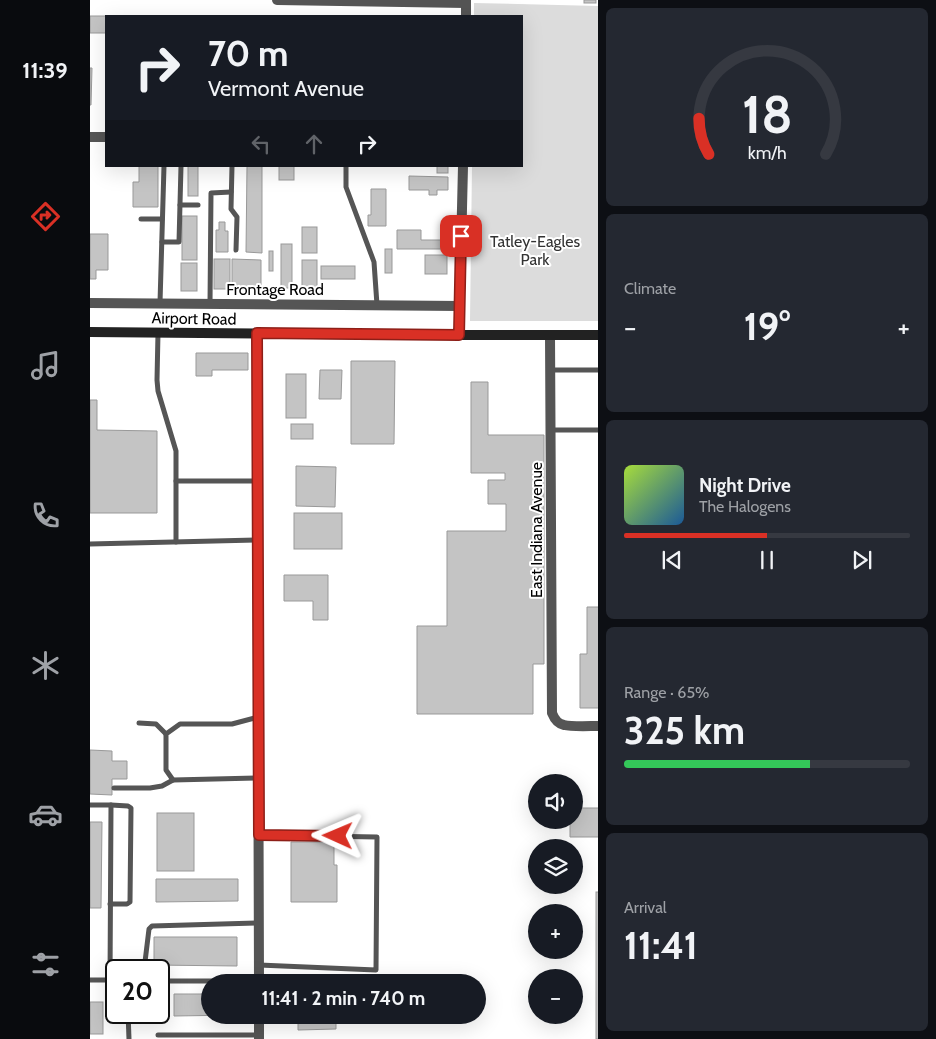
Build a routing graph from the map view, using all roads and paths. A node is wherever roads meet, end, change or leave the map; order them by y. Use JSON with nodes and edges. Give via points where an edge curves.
{"nodes":[{"id":1,"x":277,"y":0,"type":"edge"},
{"id":2,"x":466,"y":1,"type":"edge"},
{"id":3,"x":466,"y":15,"type":"edge"},
{"id":4,"x":90,"y":137,"type":"edge"},
{"id":5,"x":105,"y":137,"type":"edge"},
{"id":6,"x":164,"y":167,"type":"edge"},
{"id":7,"x":181,"y":167,"type":"edge"},
{"id":8,"x":232,"y":167,"type":"edge"},
{"id":9,"x":346,"y":167,"type":"edge"},
{"id":10,"x":463,"y":167,"type":"edge"},
{"id":11,"x":232,"y":192,"type":"junction"},
{"id":12,"x":180,"y":205,"type":"junction"},
{"id":13,"x":198,"y":205,"type":"dead end"},
{"id":14,"x":141,"y":218,"type":"dead end"},
{"id":15,"x":162,"y":219,"type":"junction"},
{"id":16,"x":162,"y":242,"type":"junction"},
{"id":17,"x":236,"y":250,"type":"dead end"},
{"id":18,"x":90,"y":303,"type":"edge"},
{"id":19,"x":160,"y":304,"type":"junction"},
{"id":20,"x":210,"y":304,"type":"junction"},
{"id":21,"x":377,"y":305,"type":"junction"},
{"id":22,"x":460,"y":306,"type":"junction"},
{"id":23,"x":90,"y":332,"type":"edge"},
{"id":24,"x":158,"y":332,"type":"junction"},
{"id":25,"x":257,"y":333,"type":"junction"},
{"id":26,"x":459,"y":335,"type":"junction"},
{"id":27,"x":550,"y":335,"type":"junction"},
{"id":28,"x":598,"y":335,"type":"edge"},
{"id":29,"x":550,"y":370,"type":"junction"},
{"id":30,"x":598,"y":370,"type":"edge"},
{"id":31,"x":551,"y":430,"type":"junction"},
{"id":32,"x":598,"y":430,"type":"edge"},
{"id":33,"x":176,"y":481,"type":"junction"},
{"id":34,"x":258,"y":481,"type":"junction"},
{"id":35,"x":258,"y":540,"type":"junction"},
{"id":36,"x":176,"y":542,"type":"junction"},
{"id":37,"x":90,"y":544,"type":"edge"},
{"id":38,"x":258,"y":717,"type":"junction"},
{"id":39,"x":139,"y":723,"type":"dead end"},
{"id":40,"x":598,"y":726,"type":"edge"},
{"id":41,"x":166,"y":734,"type":"junction"},
{"id":42,"x":259,"y":778,"type":"junction"},
{"id":43,"x":173,"y":780,"type":"junction"},
{"id":44,"x":114,"y":788,"type":"dead end"},
{"id":45,"x":90,"y":805,"type":"edge"},
{"id":46,"x":111,"y":806,"type":"junction"},
{"id":47,"x":259,"y":835,"type":"junction"},
{"id":48,"x":110,"y":904,"type":"junction"},
{"id":49,"x":259,"y":922,"type":"junction"},
{"id":50,"x":112,"y":959,"type":"edge"},
{"id":51,"x":145,"y":959,"type":"edge"},
{"id":52,"x":259,"y":965,"type":"junction"},
{"id":53,"x":259,"y":974,"type":"edge"},
{"id":54,"x":90,"y":980,"type":"edge"},
{"id":55,"x":105,"y":980,"type":"edge"},
{"id":56,"x":170,"y":981,"type":"edge"},
{"id":57,"x":201,"y":981,"type":"edge"},
{"id":58,"x":128,"y":1024,"type":"edge"},
{"id":59,"x":259,"y":1024,"type":"edge"},
{"id":60,"x":158,"y":1035,"type":"dead end"},
{"id":61,"x":259,"y":1037,"type":"edge"},
{"id":62,"x":128,"y":1039,"type":"edge"}],
"edges":[{"from":1,"to":2,"type":"street"},
{"from":2,"to":3,"type":"street"},
{"from":4,"to":5,"type":"street"},
{"from":6,"to":15,"type":"lane"},
{"from":7,"to":12,"type":"lane"},
{"from":8,"to":11,"type":"lane"},
{"from":9,"to":21,"type":"lane","via":[[346,187],[374,262]]},
{"from":10,"to":22,"type":"street"},
{"from":11,"to":17,"type":"lane","via":[[231,209],[237,217]]},
{"from":11,"to":20,"type":"lane","via":[[211,193]]},
{"from":12,"to":13,"type":"lane"},
{"from":12,"to":16,"type":"lane","via":[[179,242]]},
{"from":14,"to":15,"type":"lane"},
{"from":15,"to":16,"type":"lane"},
{"from":16,"to":19,"type":"lane"},
{"from":18,"to":19,"type":"street","name":"Frontage Road"},
{"from":19,"to":20,"type":"street","name":"Frontage Road"},
{"from":20,"to":21,"type":"street","name":"Frontage Road"},
{"from":21,"to":22,"type":"street","name":"Frontage Road"},
{"from":22,"to":26,"type":"street"},
{"from":23,"to":24,"type":"main road","name":"Airport Road"},
{"from":24,"to":25,"type":"main road","name":"Airport Road"},
{"from":24,"to":33,"type":"lane","via":[[158,391],[176,451]]},
{"from":25,"to":26,"type":"main road","name":"Airport Road"},
{"from":25,"to":34,"type":"street"},
{"from":26,"to":27,"type":"main road","name":"Airport Road"},
{"from":27,"to":28,"type":"main road","name":"Airport Road"},
{"from":27,"to":29,"type":"street","name":"East Indiana Avenue"},
{"from":29,"to":30,"type":"lane"},
{"from":29,"to":31,"type":"street","name":"East Indiana Avenue"},
{"from":31,"to":32,"type":"lane"},
{"from":31,"to":40,"type":"street","name":"East Indiana Avenue","via":[[551,708],[558,723]]},
{"from":33,"to":34,"type":"lane"},
{"from":33,"to":36,"type":"lane"},
{"from":34,"to":35,"type":"street"},
{"from":35,"to":36,"type":"lane"},
{"from":35,"to":38,"type":"street"},
{"from":36,"to":37,"type":"lane"},
{"from":38,"to":41,"type":"lane","via":[[232,724],[180,724]]},
{"from":38,"to":42,"type":"street"},
{"from":39,"to":41,"type":"lane","via":[[156,724]]},
{"from":41,"to":43,"type":"lane","via":[[166,770]]},
{"from":42,"to":43,"type":"lane"},
{"from":42,"to":47,"type":"street"},
{"from":43,"to":44,"type":"lane","via":[[150,788]]},
{"from":45,"to":46,"type":"lane"},
{"from":46,"to":48,"type":"lane"},
{"from":46,"to":48,"type":"lane","via":[[131,808],[131,827],[130,902]]},
{"from":47,"to":49,"type":"street"},
{"from":47,"to":52,"type":"lane","via":[[378,837],[376,970]]},
{"from":48,"to":50,"type":"lane"},
{"from":49,"to":51,"type":"lane","via":[[152,926]]},
{"from":49,"to":52,"type":"street"},
{"from":52,"to":53,"type":"street"},
{"from":54,"to":55,"type":"lane"},
{"from":56,"to":57,"type":"lane"},
{"from":58,"to":62,"type":"lane"},
{"from":59,"to":61,"type":"street"},
{"from":60,"to":61,"type":"lane"}]}
